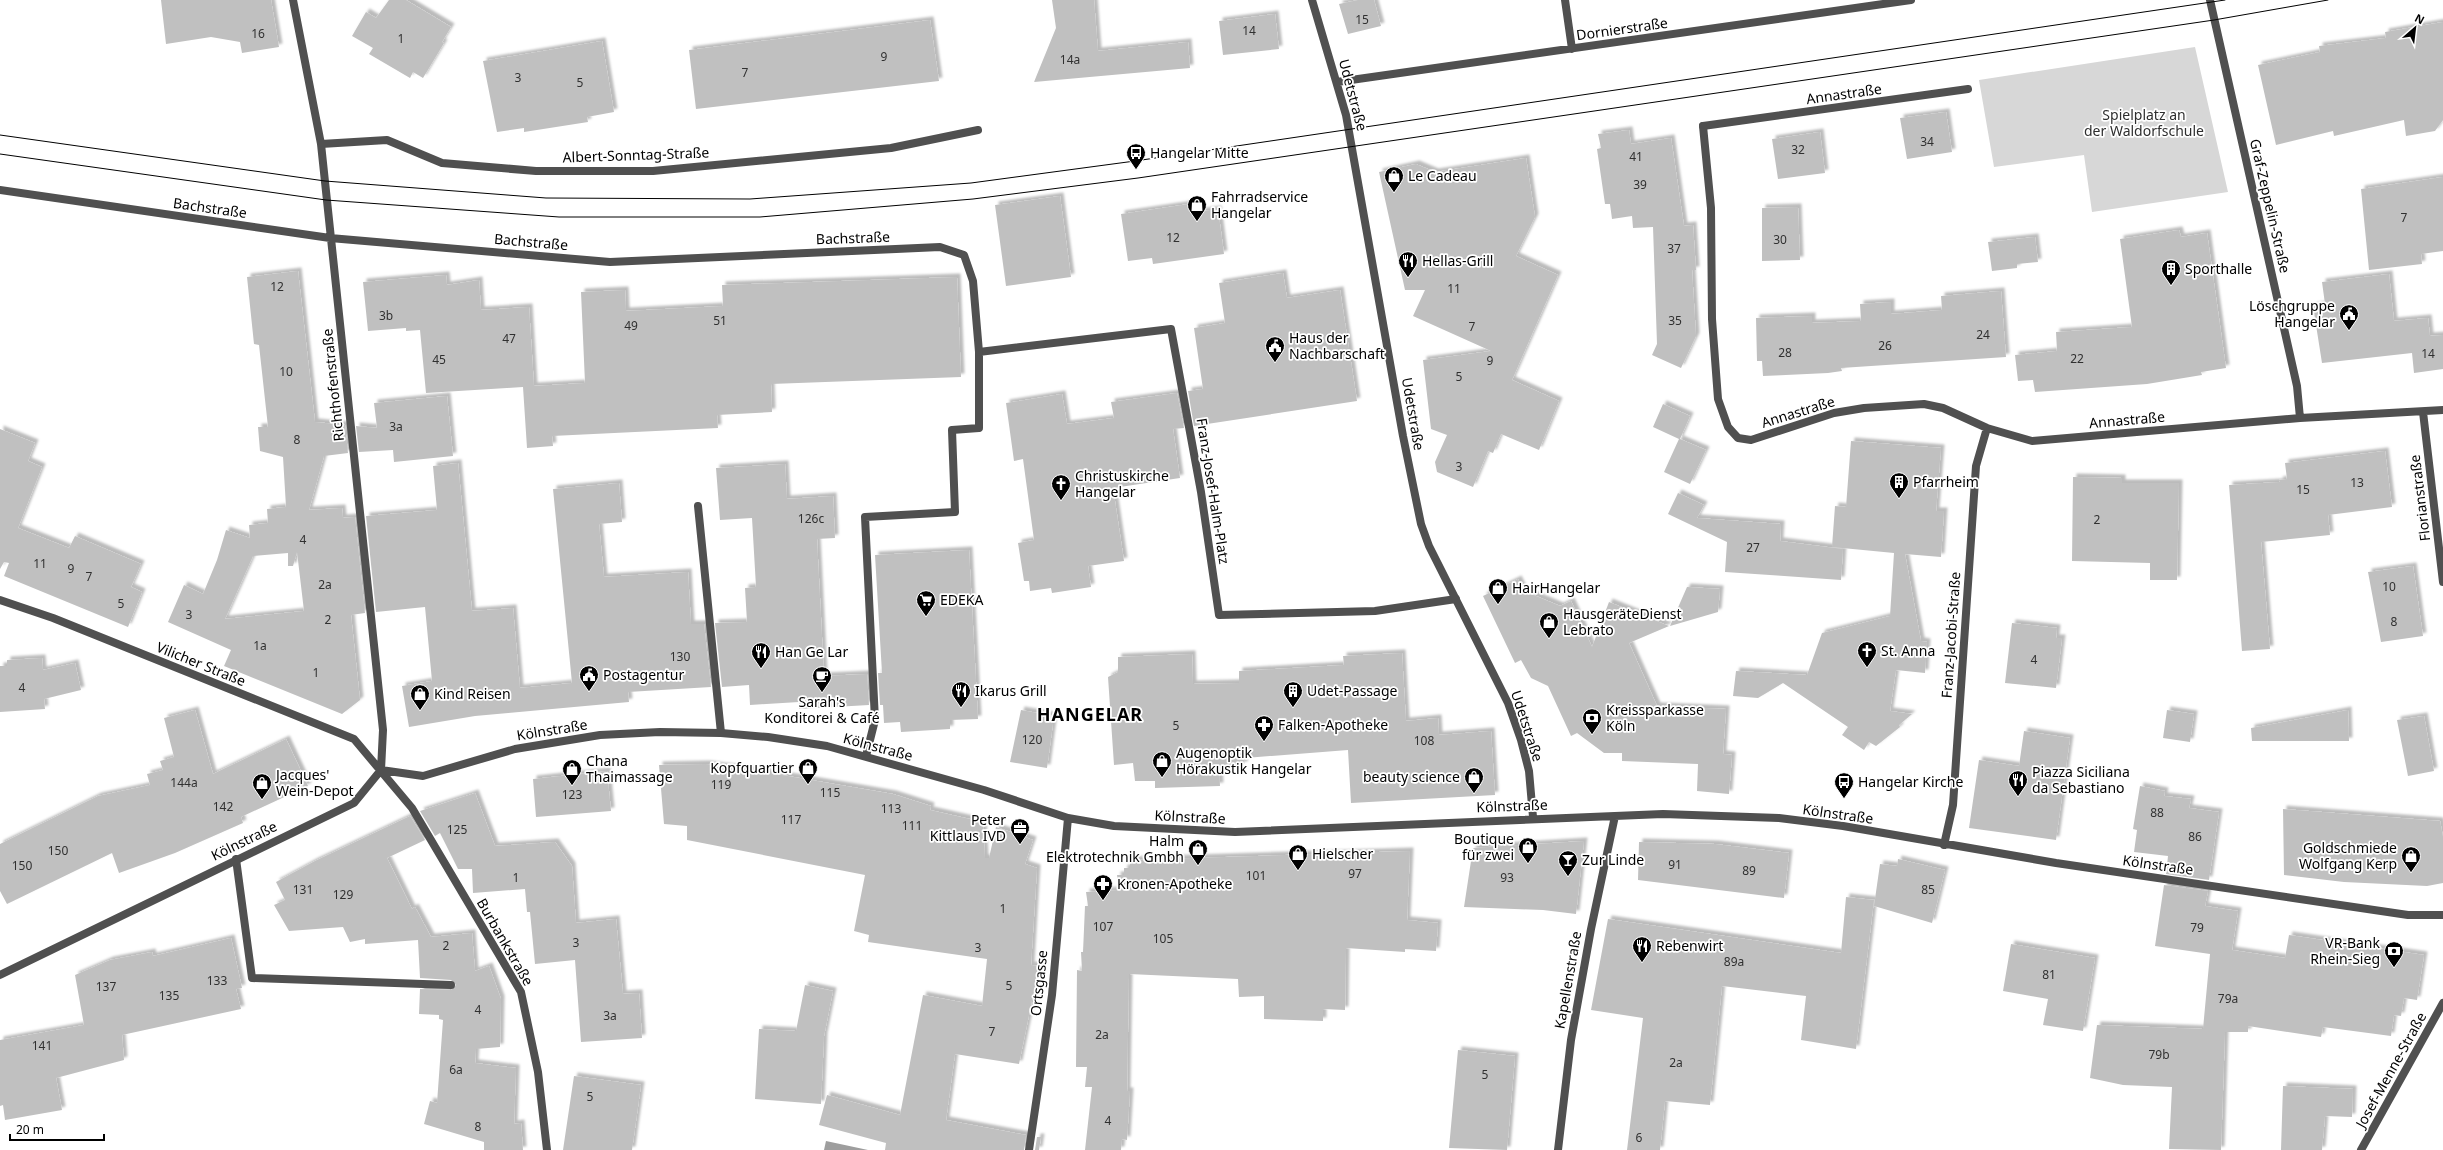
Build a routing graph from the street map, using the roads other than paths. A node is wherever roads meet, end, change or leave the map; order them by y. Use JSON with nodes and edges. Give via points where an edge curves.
{"nodes":[{"id":1,"x":293,"y":0,"type":"edge"},
{"id":2,"x":1312,"y":0,"type":"edge"},
{"id":3,"x":1565,"y":0,"type":"edge"},
{"id":4,"x":1911,"y":0,"type":"edge"},
{"id":5,"x":2210,"y":0,"type":"edge"},
{"id":6,"x":1572,"y":49,"type":"junction"},
{"id":7,"x":1337,"y":82,"type":"junction"},
{"id":8,"x":1968,"y":89,"type":"dead end"},
{"id":9,"x":978,"y":130,"type":"dead end"},
{"id":10,"x":321,"y":144,"type":"junction"},
{"id":11,"x":0,"y":190,"type":"edge"},
{"id":12,"x":330,"y":238,"type":"junction"},
{"id":13,"x":979,"y":352,"type":"junction"},
{"id":14,"x":2443,"y":410,"type":"edge"},
{"id":15,"x":2422,"y":412,"type":"junction"},
{"id":16,"x":2300,"y":418,"type":"junction"},
{"id":17,"x":1987,"y":428,"type":"junction"},
{"id":18,"x":698,"y":506,"type":"dead end"},
{"id":19,"x":2443,"y":582,"type":"edge"},
{"id":20,"x":0,"y":600,"type":"edge"},
{"id":21,"x":1456,"y":600,"type":"junction"},
{"id":22,"x":721,"y":733,"type":"junction"},
{"id":23,"x":866,"y":756,"type":"junction"},
{"id":24,"x":380,"y":770,"type":"junction"},
{"id":25,"x":1615,"y":816,"type":"junction"},
{"id":26,"x":1068,"y":818,"type":"junction"},
{"id":27,"x":1533,"y":818,"type":"junction"},
{"id":28,"x":1944,"y":845,"type":"junction"},
{"id":29,"x":236,"y":859,"type":"junction"},
{"id":30,"x":2443,"y":915,"type":"edge"},
{"id":31,"x":0,"y":975,"type":"edge"},
{"id":32,"x":451,"y":985,"type":"dead end"},
{"id":33,"x":2443,"y":1003,"type":"edge"},
{"id":34,"x":547,"y":1150,"type":"edge"},
{"id":35,"x":1029,"y":1150,"type":"edge"},
{"id":36,"x":1558,"y":1150,"type":"edge"},
{"id":37,"x":2361,"y":1150,"type":"edge"}],
"edges":[{"from":1,"to":10,"type":"street","name":"Richthofenstraße"},
{"from":2,"to":7,"type":"street","name":"Udetstraße"},
{"from":3,"to":6,"type":"street"},
{"from":4,"to":6,"type":"street","name":"Dornierstraße"},
{"from":5,"to":16,"type":"street","name":"Graf-Zeppelin-Straße","via":[[2297,386]]},
{"from":6,"to":7,"type":"street","name":"Dornierstraße"},
{"from":7,"to":21,"type":"street","name":"Udetstraße","via":[[1351,141],[1421,524],[1428,546]]},
{"from":8,"to":17,"type":"street","name":"Annastraße","via":[[1703,126],[1711,208],[1712,319],[1718,399],[1728,427],[1738,438],[1751,440],[1834,413],[1924,404],[1943,408]]},
{"from":9,"to":10,"type":"street","name":"Albert-Sonntag-Straße","via":[[891,148],[653,171],[536,171],[442,163],[387,140]]},
{"from":10,"to":12,"type":"street","name":"Richthofenstraße"},
{"from":11,"to":12,"type":"street","name":"Bachstraße"},
{"from":12,"to":13,"type":"street","name":"Bachstraße","via":[[610,262],[940,247],[964,255],[973,281]]},
{"from":12,"to":24,"type":"street","name":"Richthofenstraße","via":[[383,730]]},
{"from":13,"to":21,"type":"street","name":"Franz-Josef-Halm-Platz","via":[[1171,329],[1201,492],[1220,615],[1375,611]]},
{"from":13,"to":23,"type":"street","via":[[979,428],[952,430],[955,512],[865,517],[875,720]]},
{"from":14,"to":15,"type":"street","name":"Annastraße"},
{"from":15,"to":16,"type":"street","name":"Annastraße"},
{"from":15,"to":19,"type":"street","name":"Florianstraße"},
{"from":16,"to":17,"type":"street","name":"Annastraße","via":[[2032,441]]},
{"from":17,"to":28,"type":"street","name":"Franz-Jacobi-Straße","via":[[1976,466],[1953,805]]},
{"from":18,"to":22,"type":"street"},
{"from":20,"to":24,"type":"street","name":"Vilicher Straße","via":[[53,618],[354,739]]},
{"from":21,"to":27,"type":"street","name":"Udetstraße","via":[[1508,703],[1521,740],[1528,771]]},
{"from":22,"to":23,"type":"street","name":"Kölnstraße","via":[[827,746]]},
{"from":22,"to":24,"type":"street","name":"Kölnstraße","via":[[660,732],[600,736],[515,749],[423,776]]},
{"from":23,"to":26,"type":"street","name":"Kölnstraße","via":[[984,790]]},
{"from":24,"to":29,"type":"street","name":"Kölnstraße","via":[[354,803]]},
{"from":24,"to":34,"type":"street","name":"Burbankstraße","via":[[412,808],[521,992],[538,1072]]},
{"from":25,"to":27,"type":"street","name":"Kölnstraße"},
{"from":25,"to":28,"type":"street","name":"Kölnstraße","via":[[1712,814],[1779,818],[1843,826]]},
{"from":25,"to":36,"type":"street","name":"Kapellenstraße","via":[[1571,1040]]},
{"from":26,"to":27,"type":"street","name":"Kölnstraße","via":[[1114,826],[1235,832]]},
{"from":26,"to":35,"type":"street","name":"Ortsgasse","via":[[1052,995]]},
{"from":28,"to":30,"type":"street","name":"Kölnstraße","via":[[2408,915]]},
{"from":29,"to":31,"type":"street","name":"Kölnstraße"},
{"from":29,"to":32,"type":"street","via":[[252,978]]},
{"from":33,"to":37,"type":"street","name":"Josef-Menne-Straße"}]}
